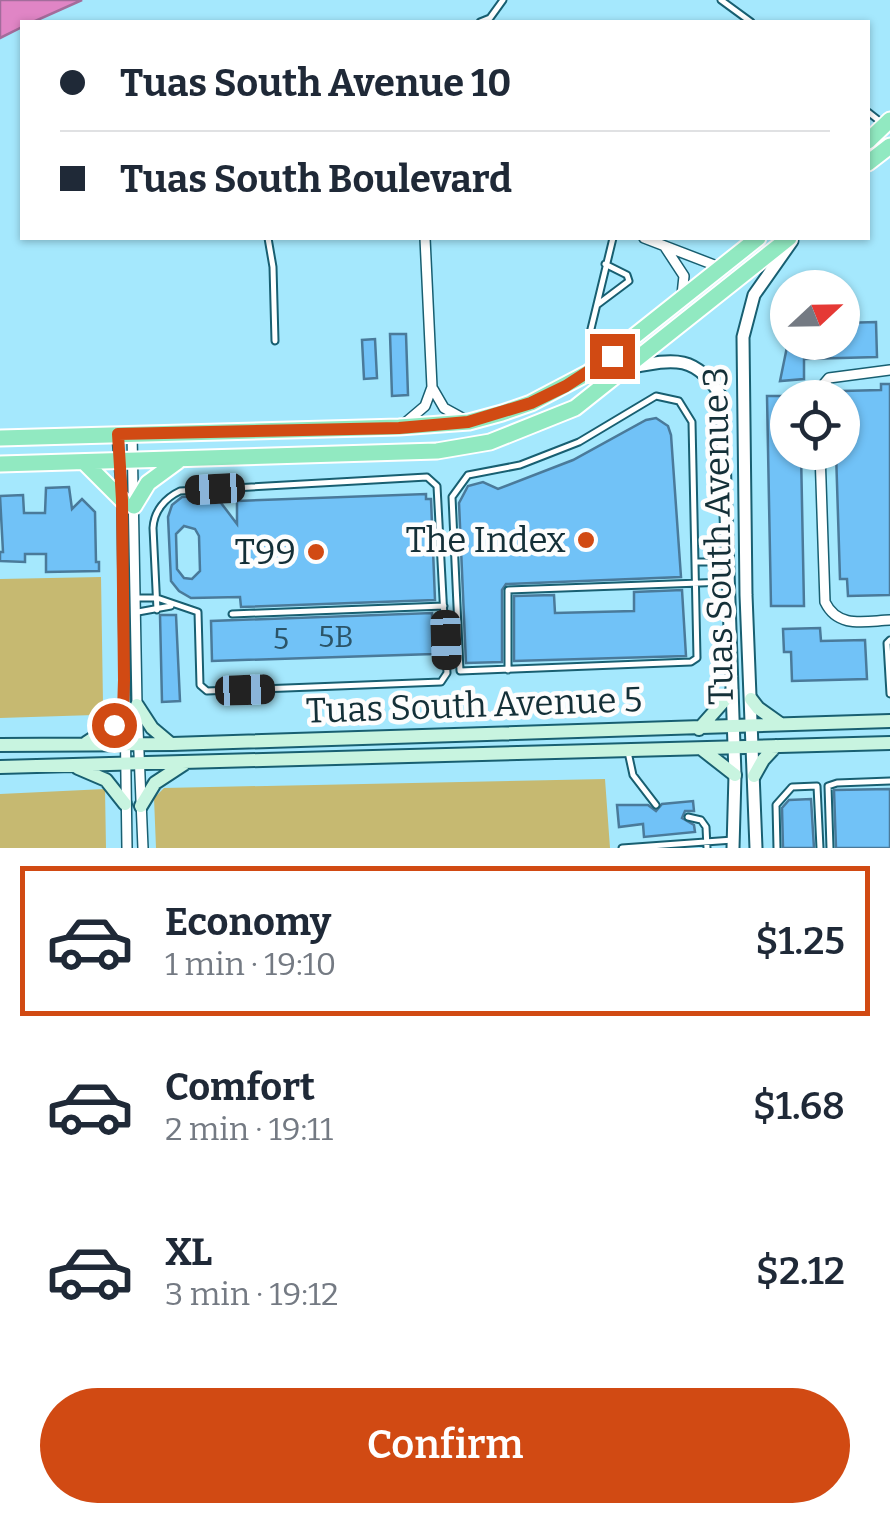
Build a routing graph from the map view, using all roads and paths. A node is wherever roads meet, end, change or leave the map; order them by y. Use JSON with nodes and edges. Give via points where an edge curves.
{"nodes":[{"id":1,"x":503,"y":0,"type":"edge"},
{"id":2,"x":722,"y":0,"type":"edge"},
{"id":3,"x":490,"y":18,"type":"junction"},
{"id":4,"x":485,"y":20,"type":"edge"},
{"id":5,"x":494,"y":20,"type":"edge"},
{"id":6,"x":748,"y":20,"type":"edge"},
{"id":7,"x":890,"y":146,"type":"edge"},
{"id":8,"x":870,"y":162,"type":"edge"},
{"id":9,"x":268,"y":240,"type":"edge"},
{"id":10,"x":425,"y":240,"type":"edge"},
{"id":11,"x":612,"y":240,"type":"edge"},
{"id":12,"x":650,"y":240,"type":"edge"},
{"id":13,"x":756,"y":240,"type":"edge"},
{"id":14,"x":789,"y":240,"type":"edge"},
{"id":15,"x":791,"y":240,"type":"edge"},
{"id":16,"x":662,"y":244,"type":"junction"},
{"id":17,"x":604,"y":264,"type":"junction"},
{"id":18,"x":722,"y":268,"type":"junction"},
{"id":19,"x":682,"y":298,"type":"junction"},
{"id":20,"x":595,"y":307,"type":"junction"},
{"id":21,"x":590,"y":333,"type":"dead end"},
{"id":22,"x":274,"y":341,"type":"dead end"},
{"id":23,"x":628,"y":368,"type":"junction"},
{"id":24,"x":890,"y":370,"type":"edge"},
{"id":25,"x":824,"y":380,"type":"edge"},
{"id":26,"x":432,"y":386,"type":"junction"},
{"id":27,"x":468,"y":422,"type":"junction"},
{"id":28,"x":399,"y":428,"type":"junction"},
{"id":29,"x":125,"y":434,"type":"junction"},
{"id":30,"x":0,"y":438,"type":"edge"},
{"id":31,"x":178,"y":460,"type":"junction"},
{"id":32,"x":84,"y":462,"type":"junction"},
{"id":33,"x":126,"y":462,"type":"junction"},
{"id":34,"x":0,"y":464,"type":"edge"},
{"id":35,"x":821,"y":470,"type":"edge"},
{"id":36,"x":128,"y":503,"type":"junction"},
{"id":37,"x":696,"y":562,"type":"junction"},
{"id":38,"x":726,"y":562,"type":"junction"},
{"id":39,"x":726,"y":582,"type":"junction"},
{"id":40,"x":696,"y":583,"type":"junction"},
{"id":41,"x":136,"y":598,"type":"junction"},
{"id":42,"x":157,"y":598,"type":"junction"},
{"id":43,"x":174,"y":605,"type":"junction"},
{"id":44,"x":444,"y":606,"type":"junction"},
{"id":45,"x":157,"y":610,"type":"junction"},
{"id":46,"x":136,"y":612,"type":"junction"},
{"id":47,"x":232,"y":614,"type":"dead end"},
{"id":48,"x":890,"y":620,"type":"edge"},
{"id":49,"x":890,"y":640,"type":"edge"},
{"id":50,"x":508,"y":670,"type":"junction"},
{"id":51,"x":731,"y":693,"type":"junction"},
{"id":52,"x":890,"y":694,"type":"edge"},
{"id":53,"x":751,"y":698,"type":"junction"},
{"id":54,"x":136,"y":705,"type":"junction"},
{"id":55,"x":123,"y":712,"type":"junction"},
{"id":56,"x":890,"y":721,"type":"edge"},
{"id":57,"x":780,"y":724,"type":"junction"},
{"id":58,"x":732,"y":726,"type":"junction"},
{"id":59,"x":753,"y":726,"type":"junction"},
{"id":60,"x":699,"y":728,"type":"junction"},
{"id":61,"x":890,"y":742,"type":"edge"},
{"id":62,"x":84,"y":744,"type":"junction"},
{"id":63,"x":131,"y":744,"type":"junction"},
{"id":64,"x":172,"y":744,"type":"junction"},
{"id":65,"x":0,"y":745,"type":"edge"},
{"id":66,"x":776,"y":746,"type":"junction"},
{"id":67,"x":753,"y":747,"type":"junction"},
{"id":68,"x":733,"y":748,"type":"junction"},
{"id":69,"x":627,"y":750,"type":"junction"},
{"id":70,"x":703,"y":750,"type":"junction"},
{"id":71,"x":186,"y":762,"type":"junction"},
{"id":72,"x":124,"y":763,"type":"junction"},
{"id":73,"x":140,"y":763,"type":"junction"},
{"id":74,"x":68,"y":765,"type":"junction"},
{"id":75,"x":0,"y":768,"type":"edge"},
{"id":76,"x":735,"y":775,"type":"junction"},
{"id":77,"x":754,"y":776,"type":"junction"},
{"id":78,"x":890,"y":782,"type":"edge"},
{"id":79,"x":126,"y":804,"type":"junction"},
{"id":80,"x":656,"y":804,"type":"dead end"},
{"id":81,"x":141,"y":806,"type":"junction"},
{"id":82,"x":688,"y":817,"type":"dead end"},
{"id":83,"x":733,"y":844,"type":"edge"},
{"id":84,"x":707,"y":845,"type":"edge"},
{"id":85,"x":128,"y":848,"type":"edge"},
{"id":86,"x":143,"y":848,"type":"edge"},
{"id":87,"x":622,"y":848,"type":"edge"},
{"id":88,"x":756,"y":848,"type":"edge"},
{"id":89,"x":777,"y":848,"type":"edge"},
{"id":90,"x":820,"y":848,"type":"edge"},
{"id":91,"x":830,"y":848,"type":"edge"}],
"edges":[{"from":1,"to":3,"type":"lane"},
{"from":2,"to":6,"type":"lane"},
{"from":3,"to":4,"type":"lane"},
{"from":3,"to":5,"type":"lane"},
{"from":7,"to":8,"type":"main road"},
{"from":9,"to":22,"type":"lane"},
{"from":10,"to":26,"type":"street"},
{"from":11,"to":17,"type":"lane"},
{"from":12,"to":16,"type":"street"},
{"from":13,"to":18,"type":"main road"},
{"from":14,"to":23,"type":"main road"},
{"from":15,"to":53,"type":"street","name":"Tuas South Avenue 3","via":[[754,295],[743,337]]},
{"from":16,"to":18,"type":"street"},
{"from":16,"to":19,"type":"street","via":[[684,276]]},
{"from":17,"to":20,"type":"lane"},
{"from":17,"to":20,"type":"lane","via":[[627,274],[628,281]]},
{"from":18,"to":19,"type":"main road"},
{"from":19,"to":27,"type":"main road","via":[[577,380]]},
{"from":20,"to":21,"type":"lane"},
{"from":23,"to":31,"type":"main road","via":[[554,419],[465,448]]},
{"from":23,"to":38,"type":"street","name":"Tuas South Avenue 3","via":[[684,362],[711,378],[722,398]]},
{"from":24,"to":25,"type":"street"},
{"from":26,"to":27,"type":"street","via":[[444,408]]},
{"from":26,"to":28,"type":"street","via":[[425,406]]},
{"from":27,"to":28,"type":"main road"},
{"from":28,"to":29,"type":"main road"},
{"from":29,"to":30,"type":"main road"},
{"from":29,"to":33,"type":"street"},
{"from":31,"to":33,"type":"main road"},
{"from":31,"to":36,"type":"main road"},
{"from":32,"to":33,"type":"main road"},
{"from":32,"to":34,"type":"main road"},
{"from":32,"to":36,"type":"main road"},
{"from":33,"to":36,"type":"street"},
{"from":35,"to":48,"type":"street","via":[[825,602],[841,621]]},
{"from":36,"to":41,"type":"street"},
{"from":36,"to":55,"type":"street"},
{"from":37,"to":38,"type":"lane"},
{"from":37,"to":40,"type":"lane"},
{"from":37,"to":50,"type":"lane","via":[[692,422],[672,397],[656,396],[579,442],[468,475],[452,497],[458,667]]},
{"from":38,"to":39,"type":"street","name":"Tuas South Avenue 3"},
{"from":39,"to":40,"type":"lane"},
{"from":39,"to":51,"type":"street","name":"Tuas South Avenue 3"},
{"from":40,"to":50,"type":"lane","via":[[695,660]]},
{"from":40,"to":50,"type":"lane","via":[[508,590]]},
{"from":41,"to":42,"type":"lane"},
{"from":41,"to":46,"type":"street"},
{"from":42,"to":43,"type":"lane"},
{"from":42,"to":44,"type":"lane","via":[[154,518],[180,491],[427,477],[440,498]]},
{"from":42,"to":45,"type":"lane"},
{"from":43,"to":44,"type":"lane","via":[[198,612],[200,685],[207,691],[441,682],[447,673]]},
{"from":43,"to":45,"type":"lane"},
{"from":44,"to":47,"type":"lane"},
{"from":45,"to":46,"type":"lane"},
{"from":46,"to":54,"type":"street"},
{"from":49,"to":52,"type":"lane"},
{"from":51,"to":58,"type":"street","name":"Tuas South Avenue 3"},
{"from":51,"to":60,"type":"main road"},
{"from":53,"to":57,"type":"main road"},
{"from":53,"to":59,"type":"street","name":"Tuas South Avenue 3"},
{"from":54,"to":63,"type":"street"},
{"from":54,"to":64,"type":"main road"},
{"from":55,"to":62,"type":"main road"},
{"from":55,"to":63,"type":"street"},
{"from":56,"to":57,"type":"main road","name":"Tuas South Avenue 5"},
{"from":57,"to":59,"type":"main road","name":"Tuas South Avenue 5"},
{"from":58,"to":59,"type":"main road","name":"Tuas South Avenue 5"},
{"from":58,"to":60,"type":"main road","name":"Tuas South Avenue 5"},
{"from":58,"to":68,"type":"street","name":"Tuas South Avenue 3"},
{"from":59,"to":67,"type":"street","name":"Tuas South Avenue 3"},
{"from":60,"to":64,"type":"main road","name":"Tuas South Avenue 5"},
{"from":61,"to":66,"type":"main road","name":"Tuas South Avenue 5"},
{"from":62,"to":63,"type":"main road","name":"Tuas South Avenue 5"},
{"from":62,"to":65,"type":"main road","name":"Tuas South Avenue 5"},
{"from":63,"to":64,"type":"main road","name":"Tuas South Avenue 5"},
{"from":63,"to":72,"type":"street"},
{"from":63,"to":73,"type":"street"},
{"from":66,"to":67,"type":"main road","name":"Tuas South Avenue 5"},
{"from":66,"to":77,"type":"main road"},
{"from":67,"to":68,"type":"main road","name":"Tuas South Avenue 5"},
{"from":67,"to":77,"type":"street","name":"Tuas South Avenue 3"},
{"from":68,"to":70,"type":"main road","name":"Tuas South Avenue 5"},
{"from":68,"to":76,"type":"street","name":"Tuas South Avenue 3"},
{"from":69,"to":70,"type":"main road","name":"Tuas South Avenue 5"},
{"from":69,"to":71,"type":"main road","name":"Tuas South Avenue 5"},
{"from":69,"to":80,"type":"lane","via":[[633,775]]},
{"from":70,"to":76,"type":"main road"},
{"from":71,"to":73,"type":"main road","name":"Tuas South Avenue 5"},
{"from":71,"to":81,"type":"main road","via":[[156,782]]},
{"from":72,"to":73,"type":"main road","name":"Tuas South Avenue 5"},
{"from":72,"to":74,"type":"main road","name":"Tuas South Avenue 5"},
{"from":72,"to":79,"type":"street"},
{"from":73,"to":81,"type":"street"},
{"from":74,"to":75,"type":"main road","name":"Tuas South Avenue 5"},
{"from":74,"to":79,"type":"main road","via":[[106,780]]},
{"from":76,"to":83,"type":"street","name":"Tuas South Avenue 3"},
{"from":77,"to":88,"type":"street","name":"Tuas South Avenue 3"},
{"from":78,"to":91,"type":"lane","via":[[828,786]]},
{"from":79,"to":85,"type":"street"},
{"from":81,"to":86,"type":"street"},
{"from":82,"to":84,"type":"lane","via":[[706,827]]},
{"from":83,"to":84,"type":"lane"},
{"from":84,"to":87,"type":"lane"},
{"from":89,"to":90,"type":"lane","via":[[776,805],[794,786],[816,786]]}]}
